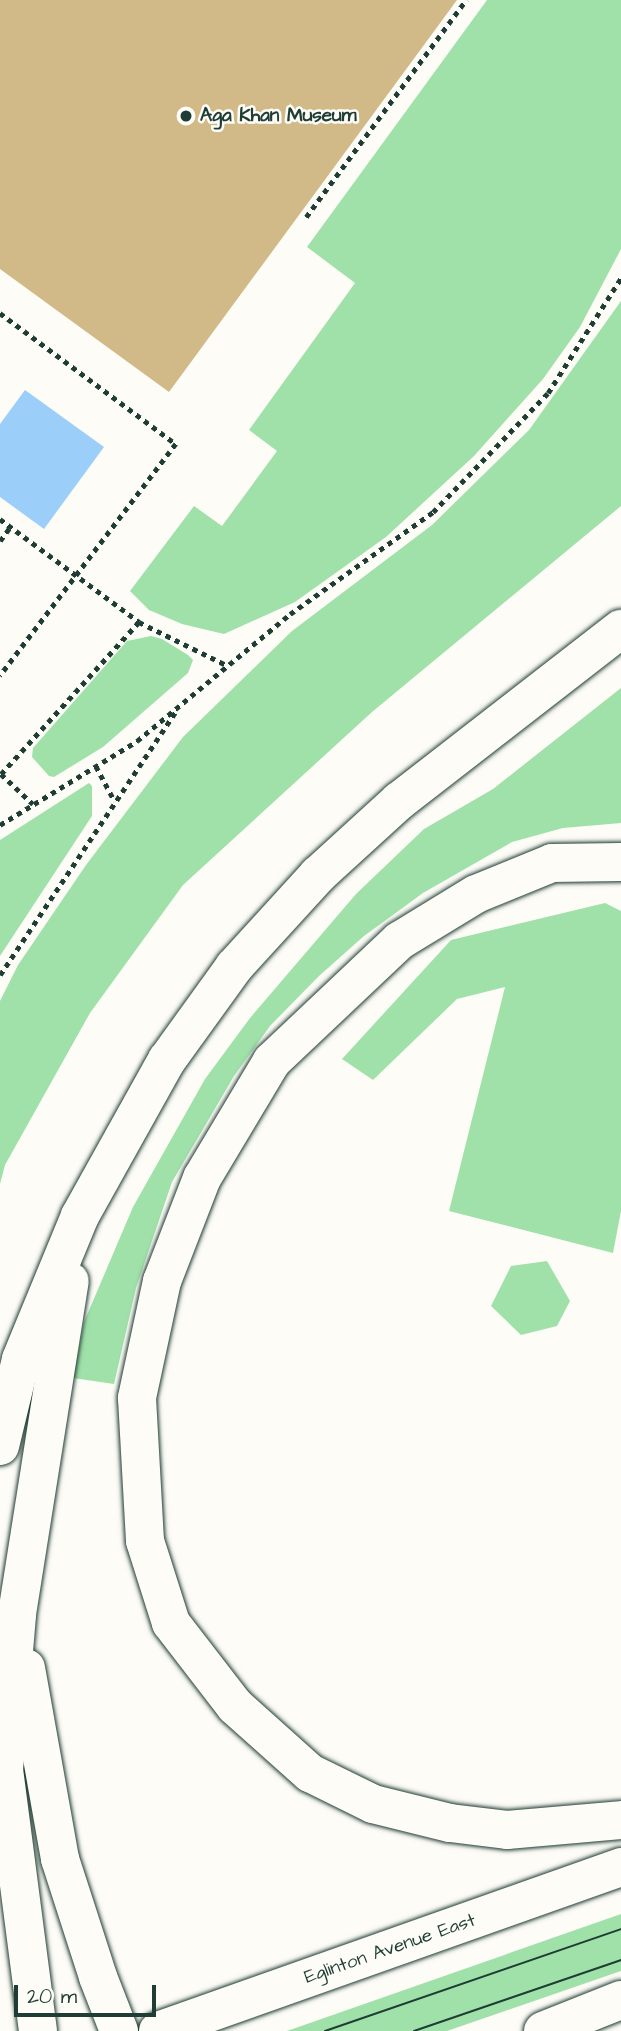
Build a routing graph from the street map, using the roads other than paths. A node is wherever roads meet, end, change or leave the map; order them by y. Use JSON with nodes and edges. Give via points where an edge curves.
{"nodes":[{"id":1,"x":621,"y":629,"type":"edge"},
{"id":2,"x":621,"y":862,"type":"edge"},
{"id":3,"x":80,"y":1216,"type":"junction"},
{"id":4,"x":0,"y":1446,"type":"edge"},
{"id":5,"x":17,"y":1614,"type":"junction"},
{"id":6,"x":621,"y":1820,"type":"edge"},
{"id":7,"x":621,"y":1867,"type":"edge"},
{"id":8,"x":621,"y":2000,"type":"edge"},
{"id":9,"x":38,"y":2031,"type":"edge"},
{"id":10,"x":119,"y":2031,"type":"edge"},
{"id":11,"x":158,"y":2031,"type":"edge"},
{"id":12,"x":543,"y":2031,"type":"edge"}],
"edges":[{"from":1,"to":3,"type":"main road","via":[[399,801],[318,875],[243,956],[167,1060]]},
{"from":2,"to":6,"type":"main road","via":[[552,863],[476,894],[399,940],[271,1061],[202,1178],[162,1280],[137,1398],[145,1541],[171,1623],[235,1706],[310,1773],[373,1804],[450,1823],[507,1830]]},
{"from":3,"to":4,"type":"main road","via":[[22,1359]]},
{"from":3,"to":5,"type":"main road"},
{"from":5,"to":9,"type":"main road","via":[[4,1770]]},
{"from":5,"to":10,"type":"main road","via":[[60,1859]]},
{"from":7,"to":11,"type":"main road","name":"Eglinton Avenue East"},
{"from":8,"to":12,"type":"main road"}]}
